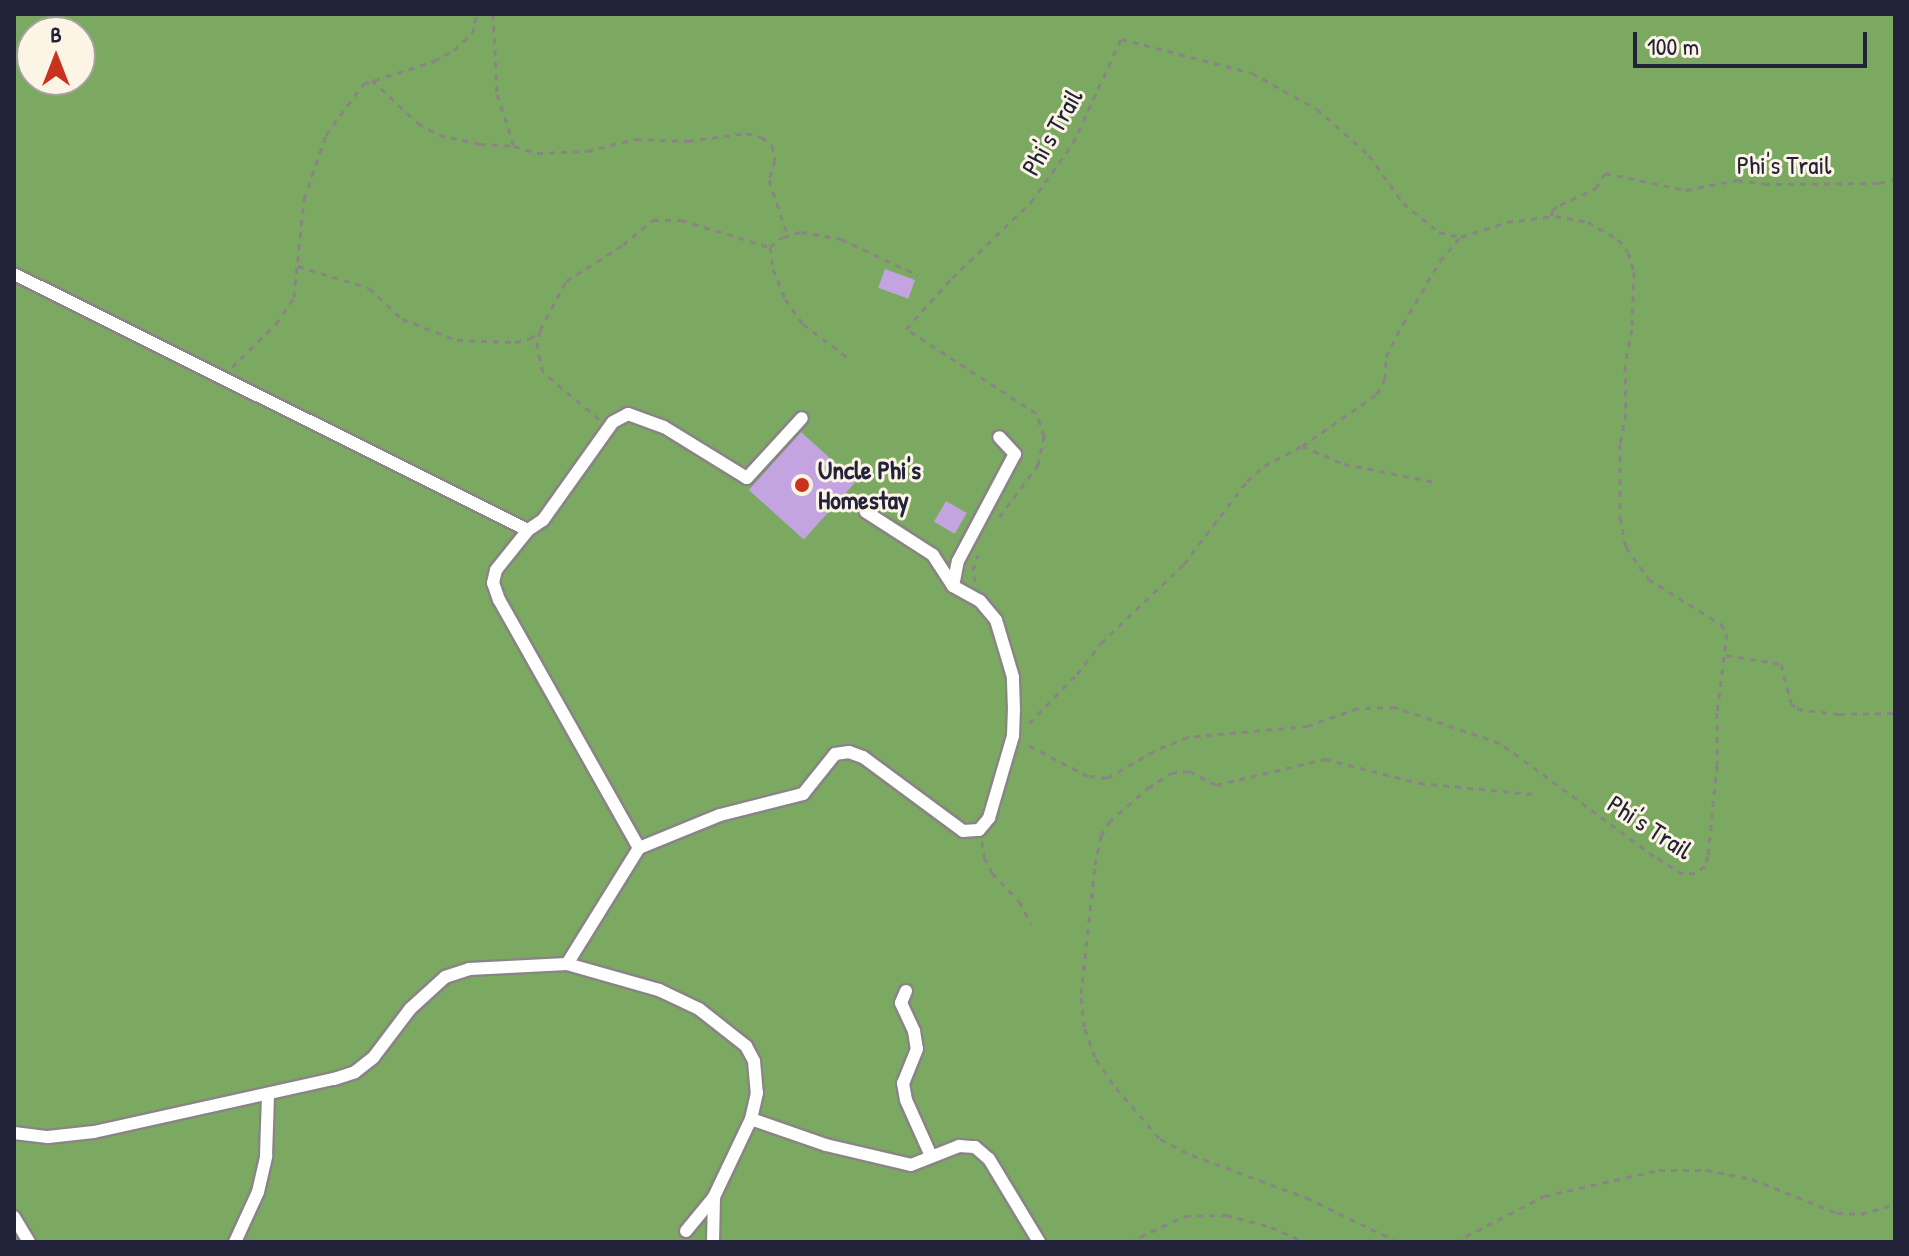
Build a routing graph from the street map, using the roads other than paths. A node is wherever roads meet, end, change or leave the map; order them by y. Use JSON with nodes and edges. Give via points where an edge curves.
{"nodes":[{"id":1,"x":14,"y":274,"type":"edge"},
{"id":2,"x":802,"y":418,"type":"dead end"},
{"id":3,"x":999,"y":437,"type":"dead end"},
{"id":4,"x":866,"y":512,"type":"dead end"},
{"id":5,"x":528,"y":530,"type":"junction"},
{"id":6,"x":953,"y":586,"type":"junction"},
{"id":7,"x":639,"y":848,"type":"junction"},
{"id":8,"x":567,"y":964,"type":"junction"},
{"id":9,"x":906,"y":991,"type":"dead end"},
{"id":10,"x":268,"y":1095,"type":"junction"},
{"id":11,"x":751,"y":1119,"type":"junction"},
{"id":12,"x":14,"y":1136,"type":"edge"},
{"id":13,"x":931,"y":1156,"type":"junction"},
{"id":14,"x":714,"y":1197,"type":"junction"},
{"id":15,"x":14,"y":1217,"type":"edge"},
{"id":16,"x":686,"y":1231,"type":"dead end"},
{"id":17,"x":29,"y":1242,"type":"edge"},
{"id":18,"x":235,"y":1242,"type":"edge"},
{"id":19,"x":713,"y":1242,"type":"edge"},
{"id":20,"x":1039,"y":1242,"type":"edge"}],
"edges":[{"from":1,"to":5,"type":"street"},
{"from":2,"to":5,"type":"street","via":[[747,478],[664,427],[628,414],[607,430],[543,520]]},
{"from":3,"to":6,"type":"street","via":[[1015,454],[958,561]]},
{"from":4,"to":6,"type":"street","via":[[933,555]]},
{"from":5,"to":7,"type":"street","via":[[496,570],[493,583]]},
{"from":6,"to":7,"type":"street","via":[[980,601],[996,620],[1013,677],[1013,736],[984,825],[972,833],[963,831],[849,752],[835,754],[803,794],[720,815]]},
{"from":7,"to":8,"type":"street"},
{"from":8,"to":10,"type":"street","via":[[469,969],[445,977],[410,1009],[388,1043],[355,1072]]},
{"from":8,"to":11,"type":"street","via":[[659,990],[699,1009],[746,1046],[754,1061],[757,1093]]},
{"from":9,"to":13,"type":"street","via":[[901,1003],[917,1049],[903,1083]]},
{"from":10,"to":12,"type":"street","via":[[94,1132]]},
{"from":10,"to":18,"type":"street","via":[[266,1156],[258,1192]]},
{"from":11,"to":13,"type":"street","via":[[894,1162],[911,1165]]},
{"from":11,"to":14,"type":"street"},
{"from":13,"to":20,"type":"street","via":[[959,1146],[975,1147],[989,1159]]},
{"from":14,"to":16,"type":"street"},
{"from":14,"to":19,"type":"street"},
{"from":15,"to":17,"type":"street"}]}
